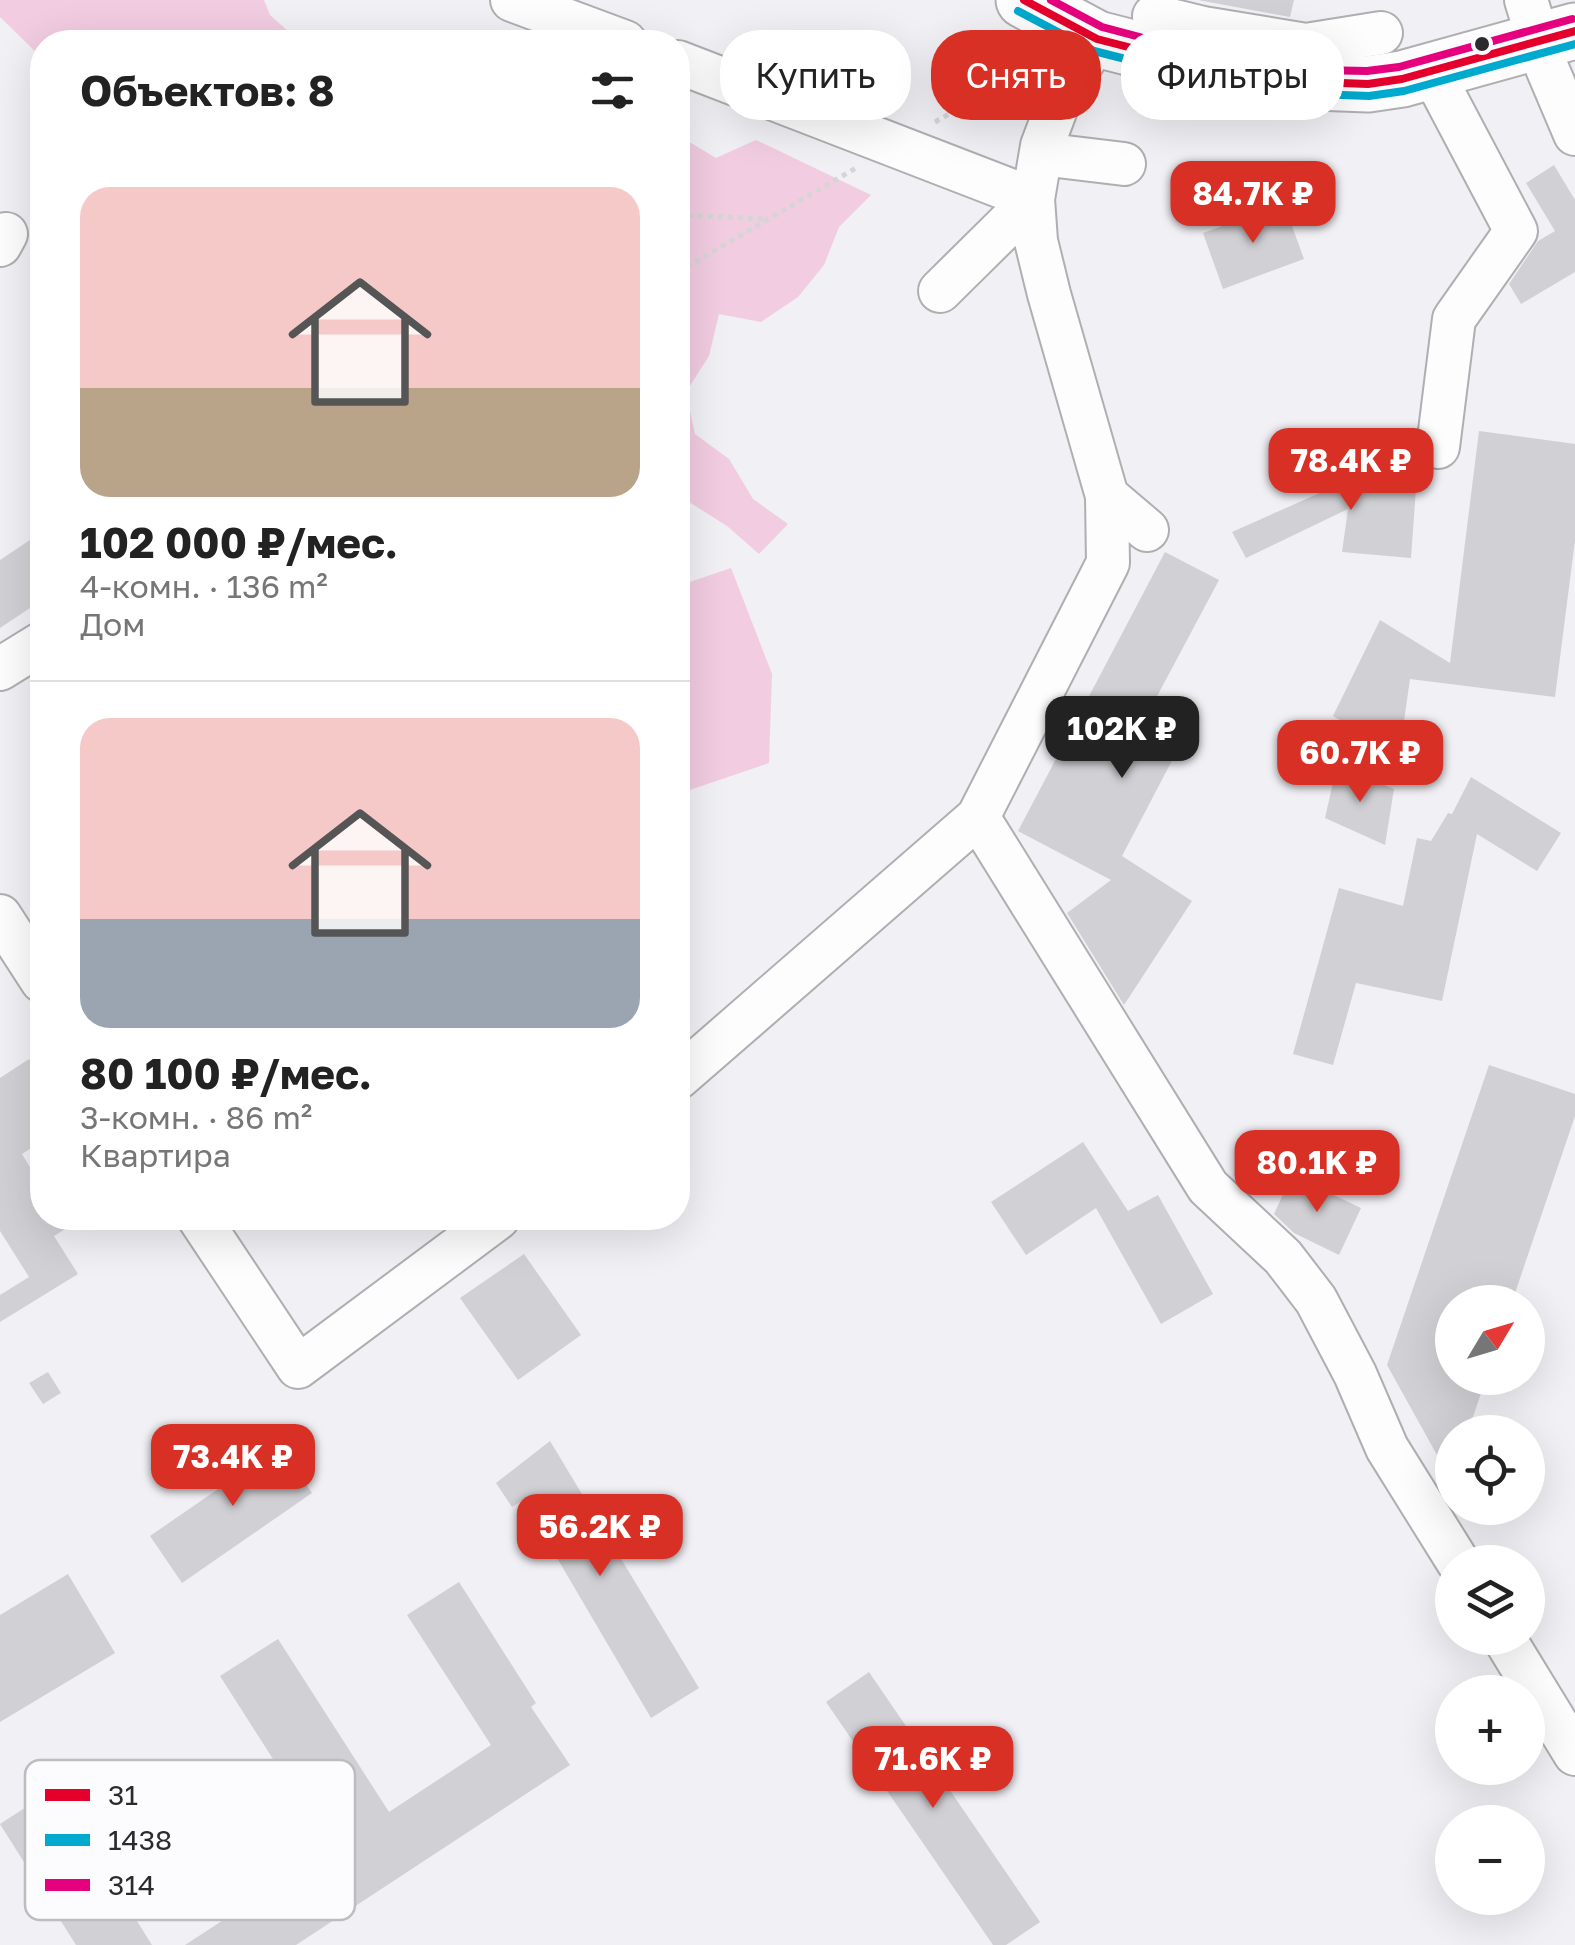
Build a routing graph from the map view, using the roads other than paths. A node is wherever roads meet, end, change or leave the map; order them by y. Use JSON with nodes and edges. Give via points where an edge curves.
{"nodes":[{"id":1,"x":512,"y":0,"type":"edge"},
{"id":2,"x":1024,"y":0,"type":"edge"},
{"id":3,"x":1154,"y":16,"type":"dead end"},
{"id":4,"x":1547,"y":24,"type":"edge"},
{"id":5,"x":593,"y":30,"type":"edge"},
{"id":6,"x":1081,"y":30,"type":"edge"},
{"id":7,"x":1101,"y":40,"type":"edge"},
{"id":8,"x":1395,"y":46,"type":"edge"},
{"id":9,"x":690,"y":67,"type":"edge"},
{"id":10,"x":1053,"y":120,"type":"edge"},
{"id":11,"x":1575,"y":134,"type":"edge"},
{"id":12,"x":1041,"y":154,"type":"junction"},
{"id":13,"x":1124,"y":164,"type":"dead end"},
{"id":14,"x":1032,"y":199,"type":"junction"},
{"id":15,"x":940,"y":290,"type":"dead end"},
{"id":16,"x":1438,"y":447,"type":"dead end"},
{"id":17,"x":1106,"y":496,"type":"junction"},
{"id":18,"x":1147,"y":530,"type":"dead end"},
{"id":19,"x":30,"y":650,"type":"edge"},
{"id":20,"x":0,"y":669,"type":"edge"},
{"id":21,"x":978,"y":816,"type":"junction"},
{"id":22,"x":0,"y":916,"type":"edge"},
{"id":23,"x":30,"y":962,"type":"edge"},
{"id":24,"x":690,"y":1068,"type":"edge"},
{"id":25,"x":207,"y":1230,"type":"edge"},
{"id":26,"x":482,"y":1230,"type":"edge"},
{"id":27,"x":1447,"y":1545,"type":"edge"},
{"id":28,"x":1514,"y":1655,"type":"edge"},
{"id":29,"x":1575,"y":1754,"type":"edge"}],
"edges":[{"from":1,"to":5,"type":"street"},
{"from":2,"to":6,"type":"main road"},
{"from":3,"to":8,"type":"street","via":[[1306,45]]},
{"from":4,"to":8,"type":"main road"},
{"from":4,"to":11,"type":"street","via":[[1547,68]]},
{"from":7,"to":8,"type":"main road","via":[[1198,65],[1368,84]]},
{"from":8,"to":16,"type":"street","via":[[1516,231],[1454,318]]},
{"from":9,"to":14,"type":"street"},
{"from":10,"to":12,"type":"street"},
{"from":12,"to":13,"type":"street"},
{"from":12,"to":14,"type":"street"},
{"from":14,"to":15,"type":"street"},
{"from":14,"to":17,"type":"street","via":[[1049,294]]},
{"from":17,"to":18,"type":"street"},
{"from":17,"to":21,"type":"street","via":[[1108,563]]},
{"from":19,"to":20,"type":"street"},
{"from":21,"to":24,"type":"street"},
{"from":21,"to":27,"type":"street","via":[[1208,1187],[1283,1257],[1316,1300],[1387,1448]]},
{"from":22,"to":23,"type":"street"},
{"from":25,"to":26,"type":"street","via":[[298,1367]]},
{"from":28,"to":29,"type":"street"}]}
